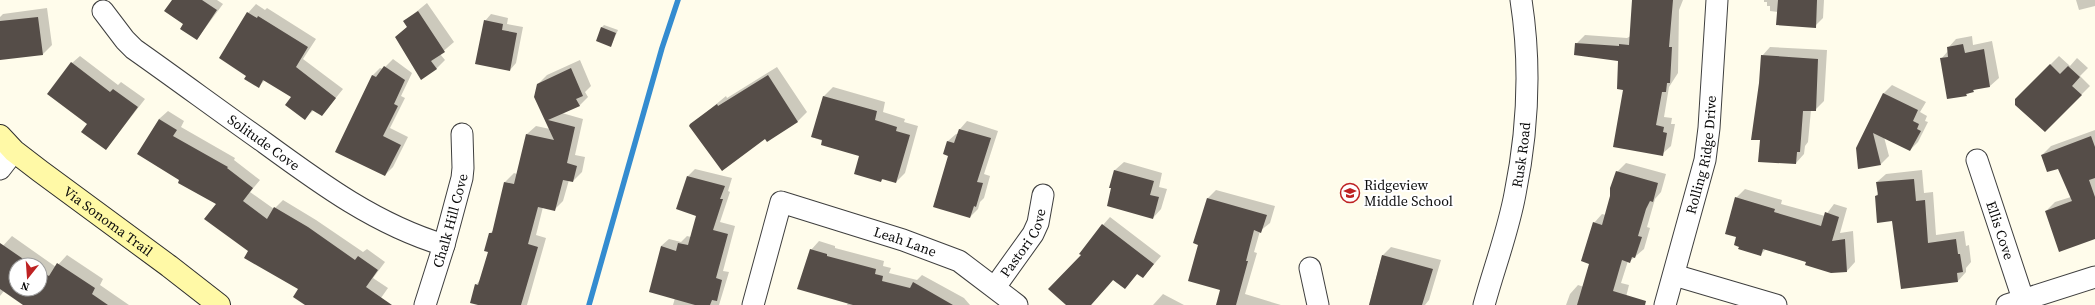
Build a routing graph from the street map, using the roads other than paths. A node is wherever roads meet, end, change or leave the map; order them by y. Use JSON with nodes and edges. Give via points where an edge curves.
{"nodes":[{"id":1,"x":1521,"y":0,"type":"edge"},
{"id":2,"x":1718,"y":0,"type":"edge"},
{"id":3,"x":103,"y":11,"type":"dead end"},
{"id":4,"x":462,"y":134,"type":"dead end"},
{"id":5,"x":7,"y":143,"type":"edge"},
{"id":6,"x":1977,"y":160,"type":"dead end"},
{"id":7,"x":0,"y":169,"type":"edge"},
{"id":8,"x":1043,"y":196,"type":"dead end"},
{"id":9,"x":444,"y":245,"type":"junction"},
{"id":10,"x":1310,"y":268,"type":"dead end"},
{"id":11,"x":1674,"y":275,"type":"junction"},
{"id":12,"x":2095,"y":277,"type":"edge"},
{"id":13,"x":995,"y":287,"type":"junction"},
{"id":14,"x":2018,"y":303,"type":"edge"},
{"id":15,"x":218,"y":305,"type":"edge"},
{"id":16,"x":425,"y":305,"type":"edge"},
{"id":17,"x":753,"y":305,"type":"edge"},
{"id":18,"x":1017,"y":305,"type":"edge"},
{"id":19,"x":1318,"y":305,"type":"edge"},
{"id":20,"x":1484,"y":305,"type":"edge"},
{"id":21,"x":1665,"y":305,"type":"edge"},
{"id":22,"x":1776,"y":305,"type":"edge"}],
"edges":[{"from":1,"to":20,"type":"street","name":"Rusk Road","via":[[1527,53],[1523,148],[1516,194]]},
{"from":2,"to":11,"type":"street","name":"Rolling Ridge Drive","via":[[1705,160]]},
{"from":3,"to":9,"type":"street","name":"Solitude Cove","via":[[134,49],[328,189],[376,217],[420,238]]},
{"from":4,"to":9,"type":"street","name":"Chalk Hill Cove","via":[[463,168]]},
{"from":5,"to":7,"type":"street"},
{"from":5,"to":15,"type":"street","name":"Via Sonoma Trail"},
{"from":6,"to":14,"type":"street","name":"Ellis Cove"},
{"from":8,"to":13,"type":"street","name":"Pastori Cove","via":[[1038,223],[1033,234]]},
{"from":9,"to":16,"type":"street","name":"Chalk Hill Cove"},
{"from":10,"to":19,"type":"street"},
{"from":11,"to":21,"type":"street","name":"Rolling Ridge Drive"},
{"from":11,"to":22,"type":"street"},
{"from":12,"to":14,"type":"street"},
{"from":13,"to":17,"type":"street","name":"Leah Lane","via":[[959,261],[903,240],[781,202]]},
{"from":13,"to":18,"type":"street","name":"Leah Lane"}]}
